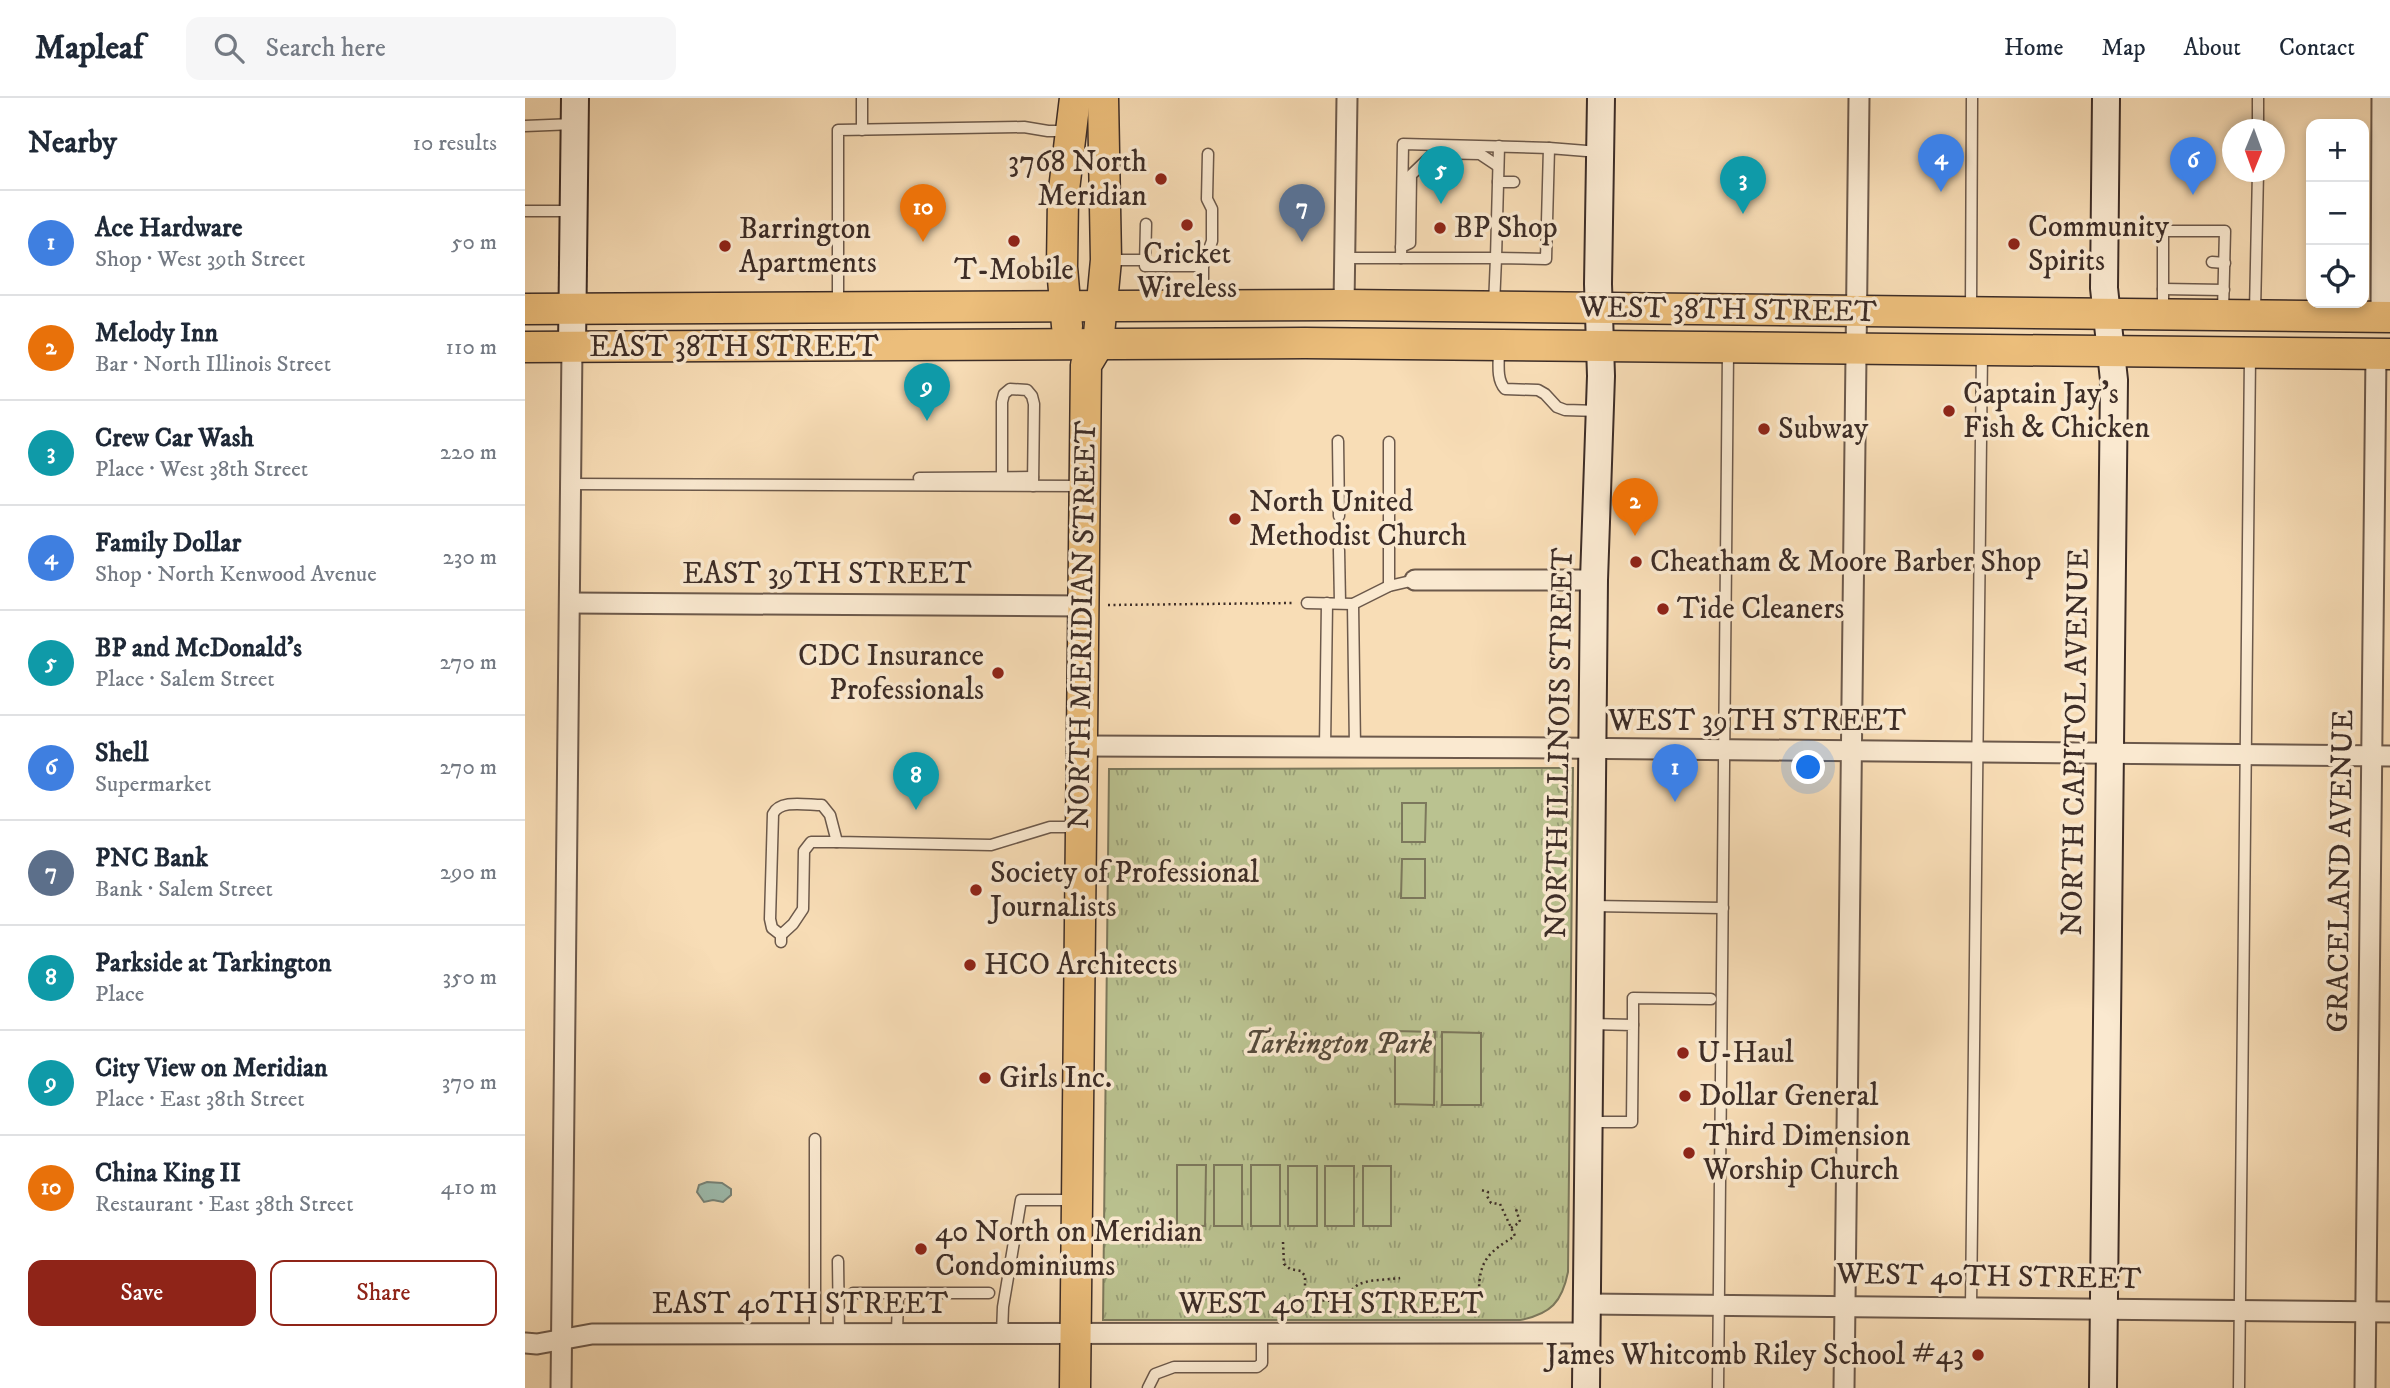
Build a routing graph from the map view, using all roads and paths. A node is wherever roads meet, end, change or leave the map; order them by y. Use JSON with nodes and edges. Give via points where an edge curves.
{"nodes":[{"id":1,"x":575,"y":98,"type":"edge"},
{"id":2,"x":862,"y":98,"type":"edge"},
{"id":3,"x":1075,"y":98,"type":"edge"},
{"id":4,"x":1104,"y":98,"type":"edge"},
{"id":5,"x":1347,"y":98,"type":"edge"},
{"id":6,"x":1601,"y":98,"type":"edge"},
{"id":7,"x":1859,"y":98,"type":"edge"},
{"id":8,"x":1972,"y":98,"type":"edge"},
{"id":9,"x":2106,"y":98,"type":"edge"},
{"id":10,"x":2258,"y":98,"type":"edge"},
{"id":11,"x":2382,"y":98,"type":"edge"},
{"id":12,"x":2258,"y":119,"type":"edge"},
{"id":13,"x":575,"y":124,"type":"junction"},
{"id":14,"x":527,"y":127,"type":"edge"},
{"id":15,"x":862,"y":130,"type":"junction"},
{"id":16,"x":1072,"y":131,"type":"junction"},
{"id":17,"x":1499,"y":146,"type":"junction"},
{"id":18,"x":1549,"y":148,"type":"junction"},
{"id":19,"x":1600,"y":152,"type":"junction"},
{"id":20,"x":1207,"y":154,"type":"dead end"},
{"id":21,"x":1499,"y":166,"type":"junction"},
{"id":22,"x":1498,"y":182,"type":"junction"},
{"id":23,"x":1514,"y":182,"type":"dead end"},
{"id":24,"x":2258,"y":182,"type":"edge"},
{"id":25,"x":525,"y":211,"type":"edge"},
{"id":26,"x":574,"y":211,"type":"junction"},
{"id":27,"x":1146,"y":223,"type":"dead end"},
{"id":28,"x":1497,"y":227,"type":"junction"},
{"id":29,"x":1514,"y":228,"type":"dead end"},
{"id":30,"x":2103,"y":230,"type":"junction"},
{"id":31,"x":2163,"y":231,"type":"junction"},
{"id":32,"x":1401,"y":253,"type":"junction"},
{"id":33,"x":1345,"y":258,"type":"junction"},
{"id":34,"x":1496,"y":258,"type":"junction"},
{"id":35,"x":1106,"y":260,"type":"junction"},
{"id":36,"x":1146,"y":260,"type":"junction"},
{"id":37,"x":2212,"y":262,"type":"dead end"},
{"id":38,"x":2225,"y":263,"type":"junction"},
{"id":39,"x":1203,"y":266,"type":"junction"},
{"id":40,"x":2163,"y":302,"type":"junction"},
{"id":41,"x":2224,"y":303,"type":"junction"},
{"id":42,"x":1344,"y":305,"type":"junction"},
{"id":43,"x":1203,"y":306,"type":"junction"},
{"id":44,"x":1066,"y":307,"type":"junction"},
{"id":45,"x":1102,"y":307,"type":"junction"},
{"id":46,"x":1494,"y":308,"type":"junction"},
{"id":47,"x":1599,"y":308,"type":"junction"},
{"id":48,"x":525,"y":309,"type":"edge"},
{"id":49,"x":573,"y":309,"type":"junction"},
{"id":50,"x":838,"y":309,"type":"junction"},
{"id":51,"x":1856,"y":312,"type":"junction"},
{"id":52,"x":1971,"y":313,"type":"junction"},
{"id":53,"x":2106,"y":314,"type":"junction"},
{"id":54,"x":2255,"y":315,"type":"junction"},
{"id":55,"x":2385,"y":317,"type":"edge"},
{"id":56,"x":1499,"y":345,"type":"junction"},
{"id":57,"x":525,"y":347,"type":"edge"},
{"id":58,"x":572,"y":347,"type":"junction"},
{"id":59,"x":1601,"y":347,"type":"junction"},
{"id":60,"x":1728,"y":348,"type":"junction"},
{"id":61,"x":1856,"y":349,"type":"junction"},
{"id":62,"x":1084,"y":351,"type":"junction"},
{"id":63,"x":1982,"y":351,"type":"junction"},
{"id":64,"x":2111,"y":351,"type":"junction"},
{"id":65,"x":2250,"y":354,"type":"junction"},
{"id":66,"x":2383,"y":354,"type":"edge"},
{"id":67,"x":1599,"y":411,"type":"junction"},
{"id":68,"x":1338,"y":441,"type":"dead end"},
{"id":69,"x":1389,"y":442,"type":"dead end"},
{"id":70,"x":1002,"y":477,"type":"junction"},
{"id":71,"x":919,"y":478,"type":"dead end"},
{"id":72,"x":1033,"y":482,"type":"junction"},
{"id":73,"x":571,"y":484,"type":"junction"},
{"id":74,"x":1085,"y":486,"type":"junction"},
{"id":75,"x":1339,"y":516,"type":"dead end"},
{"id":76,"x":1339,"y":550,"type":"dead end"},
{"id":77,"x":1415,"y":580,"type":"joint"},
{"id":78,"x":1594,"y":580,"type":"junction"},
{"id":79,"x":1389,"y":586,"type":"junction"},
{"id":80,"x":570,"y":603,"type":"junction"},
{"id":81,"x":1307,"y":603,"type":"joint"},
{"id":82,"x":1327,"y":603,"type":"junction"},
{"id":83,"x":1340,"y":603,"type":"junction"},
{"id":84,"x":1353,"y":604,"type":"junction"},
{"id":85,"x":1098,"y":606,"type":"junction"},
{"id":86,"x":1082,"y":746,"type":"junction"},
{"id":87,"x":1325,"y":747,"type":"junction"},
{"id":88,"x":1355,"y":748,"type":"junction"},
{"id":89,"x":1593,"y":749,"type":"junction"},
{"id":90,"x":1724,"y":750,"type":"junction"},
{"id":91,"x":1851,"y":751,"type":"junction"},
{"id":92,"x":1977,"y":752,"type":"junction"},
{"id":93,"x":2109,"y":754,"type":"junction"},
{"id":94,"x":2246,"y":755,"type":"junction"},
{"id":95,"x":2381,"y":756,"type":"edge"},
{"id":96,"x":1081,"y":827,"type":"junction"},
{"id":97,"x":837,"y":842,"type":"junction"},
{"id":98,"x":1591,"y":906,"type":"junction"},
{"id":99,"x":1723,"y":908,"type":"junction"},
{"id":100,"x":1711,"y":999,"type":"dead end"},
{"id":101,"x":1590,"y":1024,"type":"junction"},
{"id":102,"x":1633,"y":1025,"type":"junction"},
{"id":103,"x":1588,"y":1122,"type":"junction"},
{"id":104,"x":815,"y":1139,"type":"dead end"},
{"id":105,"x":1482,"y":1190,"type":"dead end"},
{"id":106,"x":1077,"y":1200,"type":"junction"},
{"id":107,"x":1515,"y":1206,"type":"dead end"},
{"id":108,"x":1511,"y":1227,"type":"junction"},
{"id":109,"x":1283,"y":1242,"type":"dead end"},
{"id":110,"x":838,"y":1261,"type":"dead end"},
{"id":111,"x":1400,"y":1278,"type":"dead end"},
{"id":112,"x":1479,"y":1292,"type":"dead end"},
{"id":113,"x":853,"y":1293,"type":"dead end"},
{"id":114,"x":989,"y":1293,"type":"dead end"},
{"id":115,"x":898,"y":1294,"type":"junction"},
{"id":116,"x":1306,"y":1300,"type":"junction"},
{"id":117,"x":1587,"y":1304,"type":"junction"},
{"id":118,"x":1719,"y":1304,"type":"junction"},
{"id":119,"x":1845,"y":1306,"type":"junction"},
{"id":120,"x":1971,"y":1307,"type":"junction"},
{"id":121,"x":2103,"y":1309,"type":"junction"},
{"id":122,"x":2240,"y":1310,"type":"junction"},
{"id":123,"x":2366,"y":1312,"type":"junction"},
{"id":124,"x":2390,"y":1312,"type":"edge"},
{"id":125,"x":1305,"y":1321,"type":"dead end"},
{"id":126,"x":1262,"y":1333,"type":"junction"},
{"id":127,"x":1587,"y":1333,"type":"junction"},
{"id":128,"x":815,"y":1334,"type":"junction"},
{"id":129,"x":839,"y":1334,"type":"junction"},
{"id":130,"x":897,"y":1334,"type":"junction"},
{"id":131,"x":1002,"y":1334,"type":"junction"},
{"id":132,"x":1075,"y":1334,"type":"junction"},
{"id":133,"x":561,"y":1340,"type":"junction"},
{"id":134,"x":525,"y":1343,"type":"edge"},
{"id":135,"x":561,"y":1388,"type":"edge"},
{"id":136,"x":1075,"y":1388,"type":"edge"},
{"id":137,"x":1148,"y":1388,"type":"edge"},
{"id":138,"x":1586,"y":1388,"type":"edge"},
{"id":139,"x":1718,"y":1388,"type":"edge"},
{"id":140,"x":1844,"y":1388,"type":"edge"},
{"id":141,"x":2103,"y":1388,"type":"edge"},
{"id":142,"x":2239,"y":1388,"type":"edge"},
{"id":143,"x":2365,"y":1388,"type":"edge"}],
"edges":[{"from":1,"to":13,"type":"main road"},
{"from":2,"to":15,"type":"lane"},
{"from":3,"to":16,"type":"main road","name":"NORTH MERIDIAN STREET"},
{"from":4,"to":35,"type":"main road","name":"NORTH MERIDIAN STREET"},
{"from":5,"to":33,"type":"street"},
{"from":6,"to":19,"type":"main road","name":"NORTH ILLINOIS STREET"},
{"from":7,"to":51,"type":"street"},
{"from":8,"to":52,"type":"lane"},
{"from":9,"to":30,"type":"main road","name":"NORTH CAPITOL AVENUE"},
{"from":10,"to":12,"type":"lane"},
{"from":11,"to":55,"type":"street"},
{"from":13,"to":14,"type":"lane"},
{"from":13,"to":26,"type":"main road"},
{"from":15,"to":16,"type":"lane","via":[[1024,127]]},
{"from":15,"to":50,"type":"lane","via":[[838,130]]},
{"from":16,"to":44,"type":"main road","name":"NORTH MERIDIAN STREET","via":[[1063,198]]},
{"from":17,"to":18,"type":"lane"},
{"from":17,"to":21,"type":"lane"},
{"from":17,"to":32,"type":"lane","via":[[1403,144]]},
{"from":18,"to":19,"type":"lane"},
{"from":18,"to":34,"type":"lane","via":[[1544,183],[1546,259]]},
{"from":19,"to":47,"type":"main road","name":"NORTH ILLINOIS STREET"},
{"from":20,"to":39,"type":"lane","via":[[1212,241]]},
{"from":21,"to":22,"type":"lane"},
{"from":21,"to":32,"type":"lane","via":[[1480,153],[1433,153],[1411,176],[1410,243]]},
{"from":22,"to":23,"type":"lane"},
{"from":22,"to":28,"type":"lane"},
{"from":24,"to":54,"type":"lane"},
{"from":25,"to":26,"type":"lane"},
{"from":26,"to":49,"type":"main road"},
{"from":27,"to":36,"type":"lane"},
{"from":28,"to":29,"type":"lane"},
{"from":28,"to":34,"type":"lane"},
{"from":30,"to":31,"type":"lane"},
{"from":30,"to":53,"type":"main road","name":"NORTH CAPITOL AVENUE"},
{"from":31,"to":38,"type":"lane","via":[[2225,231]]},
{"from":31,"to":40,"type":"lane","via":[[2168,262]]},
{"from":32,"to":33,"type":"lane"},
{"from":32,"to":34,"type":"lane"},
{"from":33,"to":42,"type":"street"},
{"from":34,"to":46,"type":"lane"},
{"from":35,"to":36,"type":"lane"},
{"from":35,"to":45,"type":"main road","name":"NORTH MERIDIAN STREET"},
{"from":36,"to":39,"type":"lane","via":[[1145,266]]},
{"from":37,"to":38,"type":"lane"},
{"from":38,"to":41,"type":"lane"},
{"from":39,"to":43,"type":"lane"},
{"from":40,"to":41,"type":"main road","name":"WEST 38TH STREET"},
{"from":40,"to":53,"type":"main road","name":"WEST 38TH STREET"},
{"from":41,"to":54,"type":"main road","name":"WEST 38TH STREET"},
{"from":42,"to":43,"type":"main road","name":"WEST 38TH STREET"},
{"from":42,"to":46,"type":"main road","name":"WEST 38TH STREET"},
{"from":43,"to":45,"type":"main road","name":"WEST 38TH STREET"},
{"from":44,"to":45,"type":"main road","name":"WEST 38TH STREET"},
{"from":44,"to":50,"type":"main road","name":"EAST 38TH STREET"},
{"from":44,"to":62,"type":"main road","name":"NORTH MERIDIAN STREET"},
{"from":45,"to":62,"type":"main road","name":"NORTH MERIDIAN STREET"},
{"from":46,"to":47,"type":"main road","name":"WEST 38TH STREET"},
{"from":47,"to":51,"type":"main road","name":"WEST 38TH STREET"},
{"from":47,"to":59,"type":"main road","name":"NORTH ILLINOIS STREET"},
{"from":48,"to":49,"type":"main road","name":"EAST 38TH STREET"},
{"from":49,"to":50,"type":"main road","name":"EAST 38TH STREET"},
{"from":49,"to":58,"type":"main road"},
{"from":51,"to":52,"type":"main road","name":"WEST 38TH STREET"},
{"from":51,"to":61,"type":"street"},
{"from":52,"to":53,"type":"main road","name":"WEST 38TH STREET"},
{"from":53,"to":64,"type":"main road","name":"NORTH CAPITOL AVENUE"},
{"from":54,"to":55,"type":"main road","name":"WEST 38TH STREET"},
{"from":56,"to":59,"type":"main road","name":"WEST 38TH STREET"},
{"from":56,"to":62,"type":"main road","name":"WEST 38TH STREET","via":[[1305,343]]},
{"from":56,"to":67,"type":"lane","via":[[1500,384],[1506,389],[1538,390],[1565,410]]},
{"from":57,"to":58,"type":"main road","name":"EAST 38TH STREET"},
{"from":58,"to":62,"type":"main road","name":"EAST 38TH STREET"},
{"from":58,"to":73,"type":"street"},
{"from":59,"to":60,"type":"main road","name":"WEST 38TH STREET"},
{"from":59,"to":67,"type":"main road","name":"NORTH ILLINOIS STREET"},
{"from":60,"to":61,"type":"main road","name":"WEST 38TH STREET"},
{"from":60,"to":90,"type":"lane"},
{"from":61,"to":63,"type":"main road","name":"WEST 38TH STREET"},
{"from":61,"to":91,"type":"street"},
{"from":62,"to":74,"type":"main road","name":"NORTH MERIDIAN STREET"},
{"from":63,"to":64,"type":"main road","name":"WEST 38TH STREET"},
{"from":63,"to":92,"type":"lane"},
{"from":64,"to":65,"type":"main road","name":"WEST 38TH STREET"},
{"from":64,"to":93,"type":"main road","name":"NORTH CAPITOL AVENUE"},
{"from":65,"to":66,"type":"main road","name":"WEST 38TH STREET"},
{"from":65,"to":94,"type":"lane"},
{"from":66,"to":95,"type":"street","name":"GRACELAND AVENUE"},
{"from":67,"to":78,"type":"main road","name":"NORTH ILLINOIS STREET"},
{"from":68,"to":75,"type":"lane"},
{"from":69,"to":79,"type":"lane"},
{"from":70,"to":71,"type":"lane"},
{"from":70,"to":72,"type":"lane"},
{"from":70,"to":72,"type":"lane","via":[[1004,394],[1010,389],[1027,390],[1032,396]]},
{"from":72,"to":73,"type":"lane"},
{"from":72,"to":74,"type":"lane"},
{"from":73,"to":80,"type":"street"},
{"from":74,"to":85,"type":"main road","name":"NORTH MERIDIAN STREET"},
{"from":76,"to":83,"type":"lane"},
{"from":77,"to":78,"type":"street"},
{"from":77,"to":79,"type":"lane"},
{"from":78,"to":89,"type":"main road","name":"NORTH ILLINOIS STREET"},
{"from":79,"to":84,"type":"lane"},
{"from":80,"to":85,"type":"street","name":"EAST 39TH STREET"},
{"from":80,"to":133,"type":"street"},
{"from":81,"to":82,"type":"lane"},
{"from":81,"to":85,"type":"path"},
{"from":82,"to":83,"type":"lane"},
{"from":82,"to":87,"type":"lane"},
{"from":83,"to":84,"type":"lane"},
{"from":84,"to":88,"type":"lane"},
{"from":85,"to":86,"type":"main road","name":"NORTH MERIDIAN STREET"},
{"from":86,"to":87,"type":"street","name":"WEST 39TH STREET"},
{"from":86,"to":96,"type":"main road","name":"NORTH MERIDIAN STREET"},
{"from":87,"to":88,"type":"street","name":"WEST 39TH STREET"},
{"from":88,"to":89,"type":"street","name":"WEST 39TH STREET"},
{"from":89,"to":90,"type":"street","name":"WEST 39TH STREET"},
{"from":89,"to":98,"type":"main road","name":"NORTH ILLINOIS STREET"},
{"from":90,"to":91,"type":"street","name":"WEST 39TH STREET"},
{"from":90,"to":99,"type":"lane"},
{"from":91,"to":92,"type":"street","name":"WEST 39TH STREET"},
{"from":91,"to":119,"type":"street"},
{"from":92,"to":93,"type":"street","name":"WEST 39TH STREET"},
{"from":92,"to":120,"type":"lane"},
{"from":93,"to":94,"type":"street","name":"WEST 39TH STREET"},
{"from":93,"to":121,"type":"main road","name":"NORTH CAPITOL AVENUE"},
{"from":94,"to":95,"type":"street","name":"WEST 39TH STREET"},
{"from":94,"to":122,"type":"lane"},
{"from":95,"to":123,"type":"street","name":"GRACELAND AVENUE"},
{"from":96,"to":97,"type":"lane","via":[[1050,827],[991,845]]},
{"from":96,"to":106,"type":"main road","name":"NORTH MERIDIAN STREET"},
{"from":97,"to":97,"type":"lane","via":[[831,815],[821,806],[776,808],[770,919],[781,939],[803,909],[806,846]]},
{"from":98,"to":99,"type":"lane"},
{"from":98,"to":101,"type":"main road","name":"NORTH ILLINOIS STREET"},
{"from":99,"to":118,"type":"lane"},
{"from":100,"to":102,"type":"lane","via":[[1633,998]]},
{"from":101,"to":102,"type":"lane"},
{"from":101,"to":103,"type":"main road","name":"NORTH ILLINOIS STREET"},
{"from":102,"to":103,"type":"lane","via":[[1632,1122]]},
{"from":103,"to":117,"type":"main road","name":"NORTH ILLINOIS STREET"},
{"from":104,"to":128,"type":"lane"},
{"from":105,"to":108,"type":"path","via":[[1488,1192],[1491,1203],[1500,1205]]},
{"from":106,"to":131,"type":"lane","via":[[1021,1200]]},
{"from":106,"to":132,"type":"main road","name":"NORTH MERIDIAN STREET"},
{"from":107,"to":108,"type":"path","via":[[1520,1222]]},
{"from":108,"to":112,"type":"path","via":[[1515,1236],[1491,1251],[1479,1273]]},
{"from":109,"to":116,"type":"path","via":[[1284,1264],[1305,1276]]},
{"from":110,"to":129,"type":"lane"},
{"from":111,"to":116,"type":"path","via":[[1369,1280],[1337,1301]]},
{"from":113,"to":115,"type":"lane"},
{"from":114,"to":115,"type":"lane"},
{"from":115,"to":130,"type":"lane"},
{"from":116,"to":125,"type":"path"},
{"from":117,"to":118,"type":"street","name":"WEST 40TH STREET"},
{"from":117,"to":127,"type":"main road","name":"NORTH ILLINOIS STREET"},
{"from":118,"to":119,"type":"street","name":"WEST 40TH STREET"},
{"from":118,"to":139,"type":"lane"},
{"from":119,"to":120,"type":"street","name":"WEST 40TH STREET"},
{"from":119,"to":140,"type":"street"},
{"from":120,"to":121,"type":"street","name":"WEST 40TH STREET"},
{"from":121,"to":122,"type":"street","name":"WEST 40TH STREET"},
{"from":121,"to":141,"type":"main road","name":"NORTH CAPITOL AVENUE"},
{"from":122,"to":123,"type":"street","name":"WEST 40TH STREET"},
{"from":122,"to":142,"type":"lane"},
{"from":123,"to":124,"type":"street","name":"WEST 40TH STREET"},
{"from":123,"to":143,"type":"street","name":"GRACELAND AVENUE"},
{"from":126,"to":127,"type":"street","name":"WEST 40TH STREET"},
{"from":126,"to":132,"type":"street","name":"WEST 40TH STREET"},
{"from":126,"to":137,"type":"lane","via":[[1262,1363],[1257,1367],[1174,1367],[1155,1374]]},
{"from":127,"to":138,"type":"main road","name":"NORTH ILLINOIS STREET"},
{"from":128,"to":129,"type":"street","name":"EAST 40TH STREET"},
{"from":128,"to":133,"type":"street","name":"EAST 40TH STREET","via":[[592,1334]]},
{"from":129,"to":130,"type":"street","name":"EAST 40TH STREET"},
{"from":130,"to":131,"type":"street","name":"EAST 40TH STREET"},
{"from":131,"to":132,"type":"street","name":"EAST 40TH STREET"},
{"from":132,"to":136,"type":"main road","name":"NORTH MERIDIAN STREET"},
{"from":133,"to":134,"type":"street","name":"EAST 40TH STREET"},
{"from":133,"to":135,"type":"street"}]}
